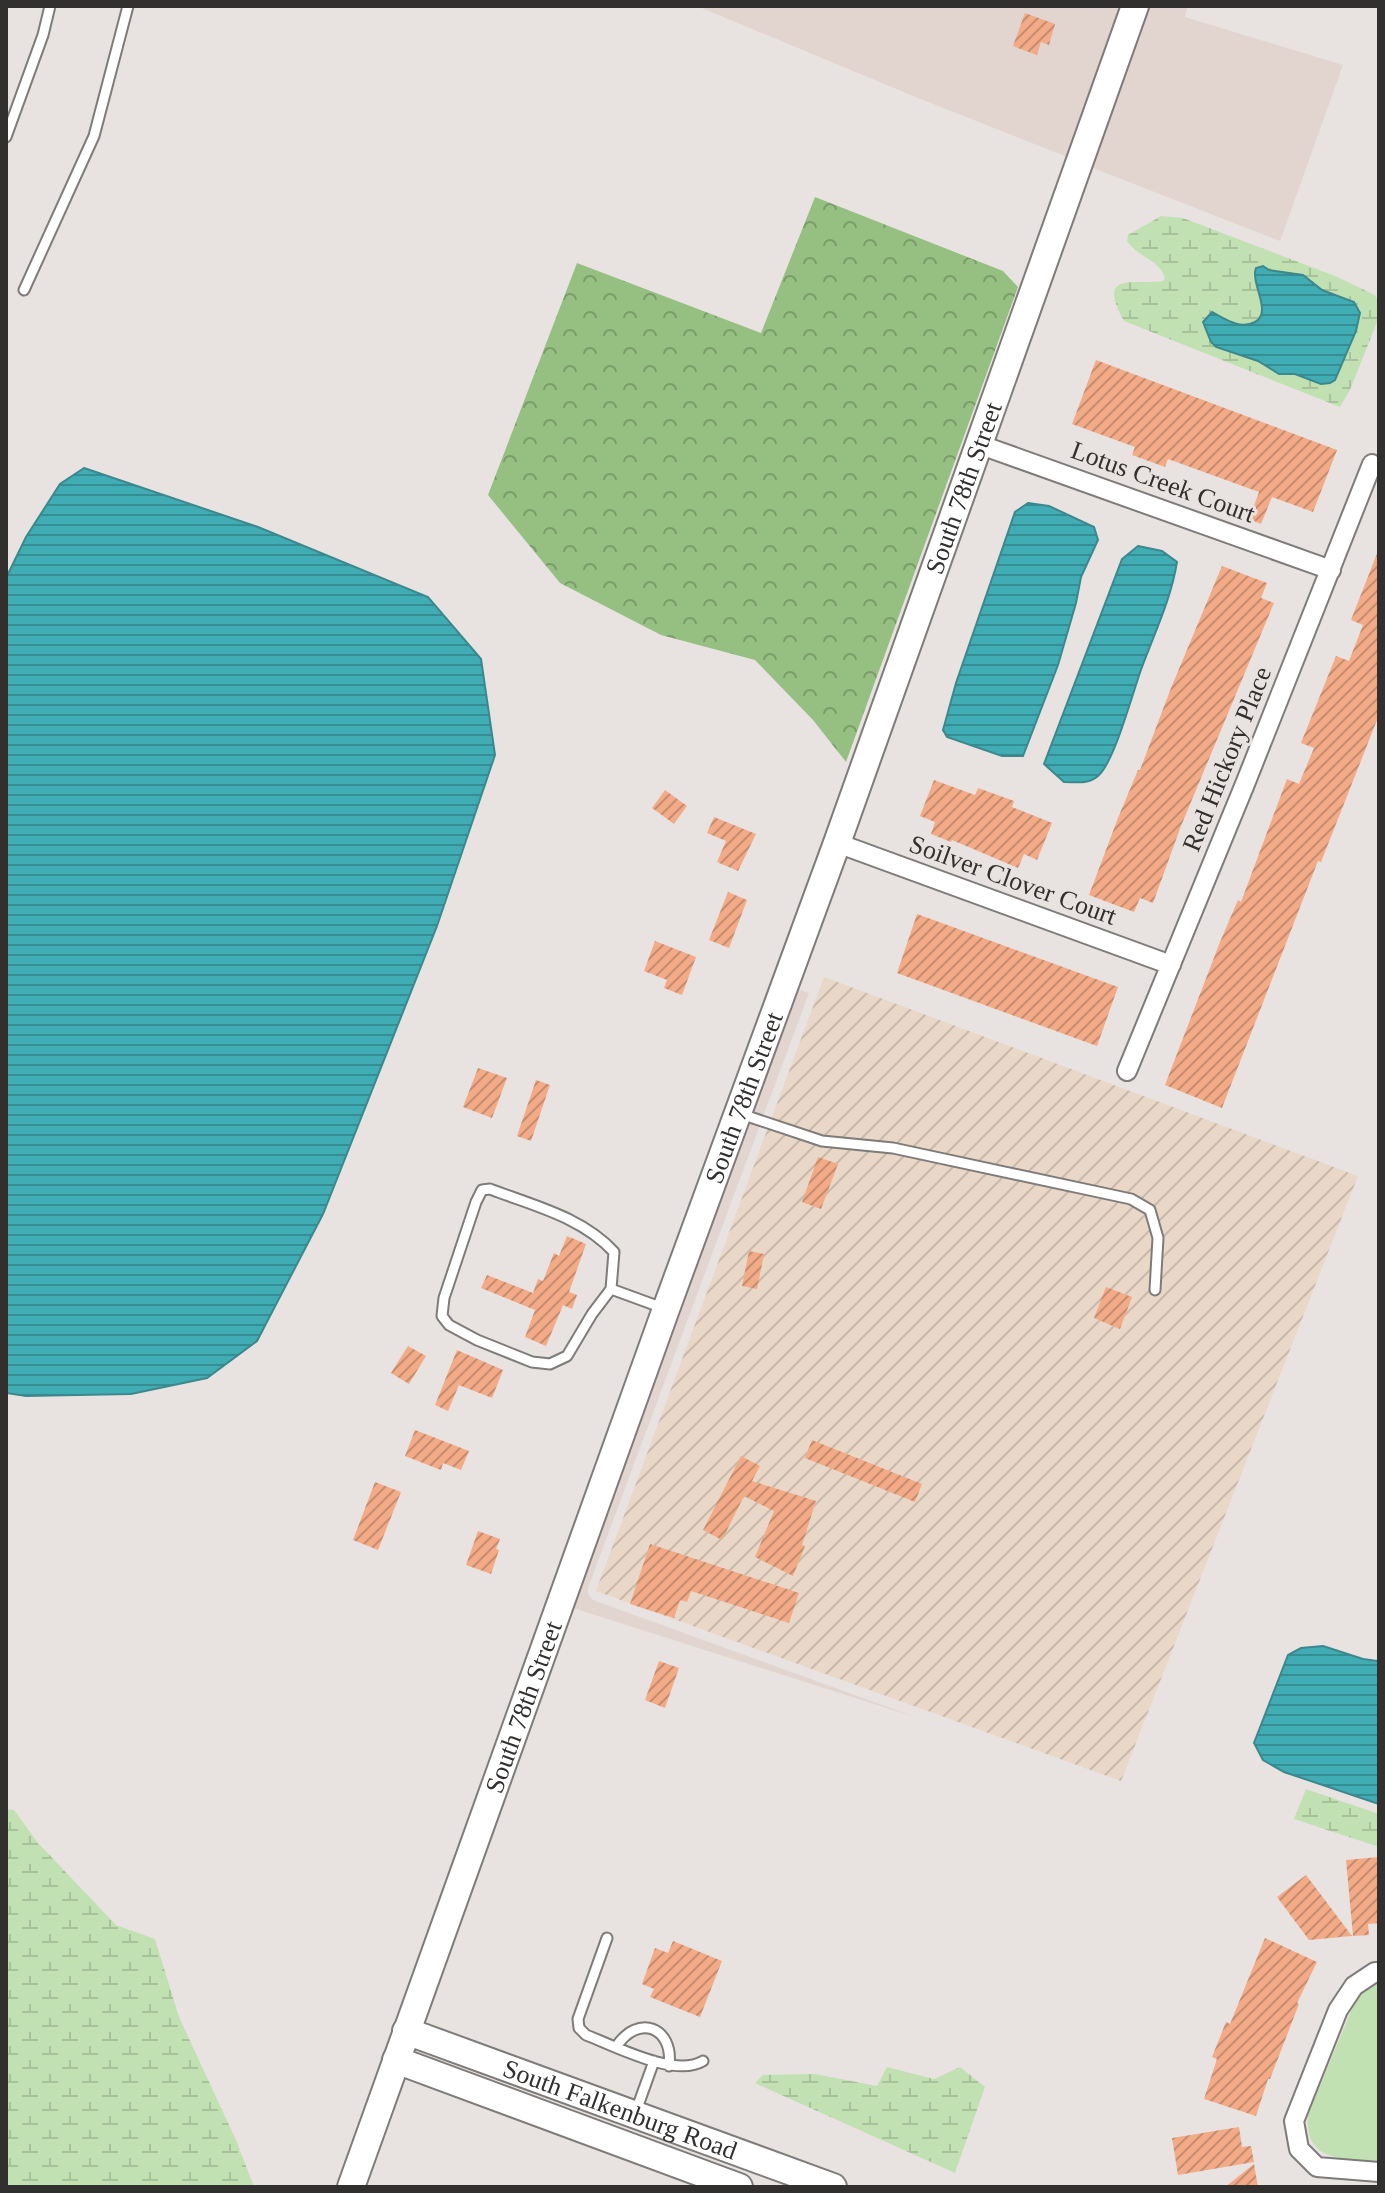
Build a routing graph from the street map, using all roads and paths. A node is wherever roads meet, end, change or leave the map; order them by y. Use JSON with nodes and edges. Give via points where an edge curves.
{"nodes":[{"id":1,"x":50,"y":6,"type":"edge"},
{"id":2,"x":128,"y":6,"type":"edge"},
{"id":3,"x":1135,"y":6,"type":"edge"},
{"id":4,"x":6,"y":137,"type":"edge"},
{"id":5,"x":24,"y":290,"type":"dead end"},
{"id":6,"x":978,"y":444,"type":"junction"},
{"id":7,"x":1372,"y":464,"type":"dead end"},
{"id":8,"x":1331,"y":570,"type":"junction"},
{"id":9,"x":837,"y":843,"type":"junction"},
{"id":10,"x":1171,"y":965,"type":"junction"},
{"id":11,"x":1127,"y":1071,"type":"dead end"},
{"id":12,"x":738,"y":1113,"type":"junction"},
{"id":13,"x":611,"y":1289,"type":"junction"},
{"id":14,"x":1155,"y":1290,"type":"dead end"},
{"id":15,"x":666,"y":1309,"type":"junction"},
{"id":16,"x":607,"y":1938,"type":"dead end"},
{"id":17,"x":1379,"y":1972,"type":"edge"},
{"id":18,"x":406,"y":2031,"type":"junction"},
{"id":19,"x":616,"y":2047,"type":"junction"},
{"id":20,"x":396,"y":2060,"type":"junction"},
{"id":21,"x":654,"y":2061,"type":"junction"},
{"id":22,"x":703,"y":2061,"type":"dead end"},
{"id":23,"x":669,"y":2066,"type":"junction"},
{"id":24,"x":634,"y":2114,"type":"junction"},
{"id":25,"x":1379,"y":2172,"type":"edge"},
{"id":26,"x":351,"y":2187,"type":"edge"},
{"id":27,"x":739,"y":2187,"type":"edge"},
{"id":28,"x":833,"y":2187,"type":"edge"}],
"edges":[{"from":1,"to":4,"type":"lane"},
{"from":2,"to":5,"type":"lane","via":[[94,136]]},
{"from":3,"to":6,"type":"street","name":"South 78th Street"},
{"from":6,"to":8,"type":"street","name":"Lotus Creek Court"},
{"from":6,"to":9,"type":"street","name":"South 78th Street"},
{"from":7,"to":8,"type":"street","name":"Red Hickory Place"},
{"from":8,"to":10,"type":"street","name":"Red Hickory Place"},
{"from":9,"to":10,"type":"street","name":"Soilver Clover Court"},
{"from":9,"to":12,"type":"street","name":"South 78th Street"},
{"from":10,"to":11,"type":"street","name":"Red Hickory Place"},
{"from":12,"to":14,"type":"lane","via":[[822,1141],[893,1148],[1131,1199],[1150,1210],[1158,1238]]},
{"from":12,"to":15,"type":"street","name":"South 78th Street"},
{"from":13,"to":13,"type":"lane","via":[[614,1252],[601,1237],[582,1224],[482,1190],[442,1316],[477,1340],[550,1364],[567,1356]]},
{"from":13,"to":15,"type":"lane"},
{"from":15,"to":18,"type":"street","name":"South 78th Street"},
{"from":16,"to":19,"type":"lane","via":[[578,2019],[586,2035]]},
{"from":17,"to":25,"type":"street","via":[[1354,1986],[1338,2010],[1294,2121],[1299,2149],[1317,2167]]},
{"from":18,"to":20,"type":"street","name":"South 78th Street"},
{"from":18,"to":24,"type":"street","name":"South Falkenburg Road"},
{"from":19,"to":21,"type":"lane"},
{"from":19,"to":23,"type":"lane","via":[[630,2030],[651,2028],[668,2043]]},
{"from":20,"to":26,"type":"street","name":"South 78th Street"},
{"from":20,"to":27,"type":"street","name":"South Falkenburg Road"},
{"from":21,"to":23,"type":"lane"},
{"from":21,"to":24,"type":"lane"},
{"from":22,"to":23,"type":"lane"},
{"from":24,"to":28,"type":"street","name":"South Falkenburg Road"}]}
